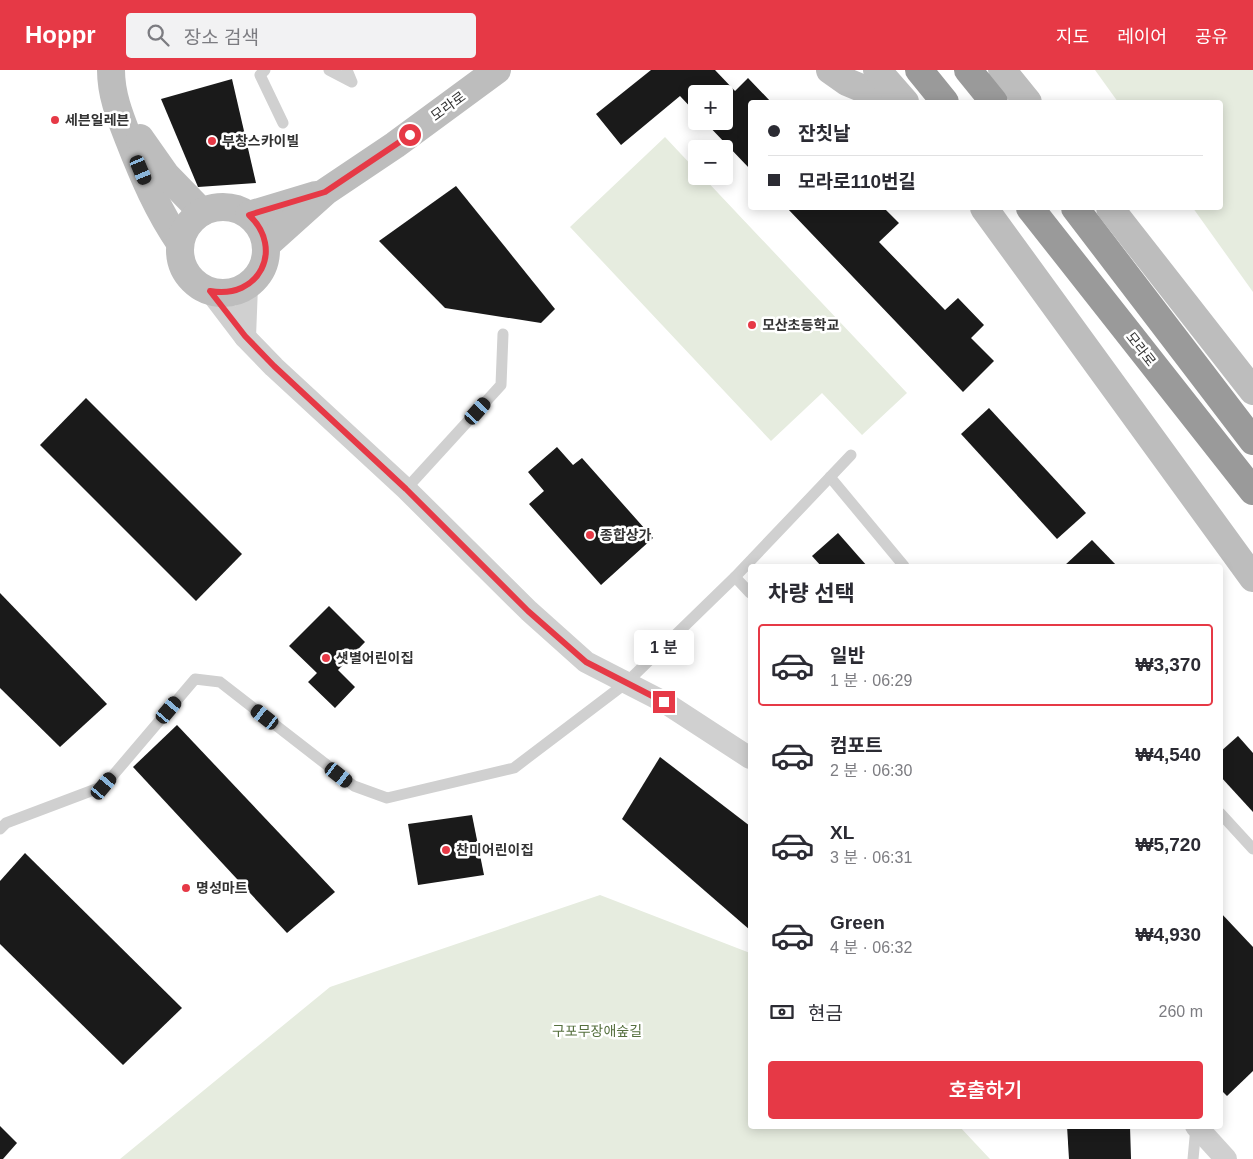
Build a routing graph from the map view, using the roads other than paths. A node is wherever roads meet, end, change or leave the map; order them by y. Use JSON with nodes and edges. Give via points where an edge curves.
{"nodes":[{"id":1,"x":111,"y":70,"type":"edge"},
{"id":2,"x":266,"y":70,"type":"edge"},
{"id":3,"x":329,"y":70,"type":"edge"},
{"id":4,"x":347,"y":70,"type":"edge"},
{"id":5,"x":497,"y":70,"type":"edge"},
{"id":6,"x":830,"y":70,"type":"edge"},
{"id":7,"x":877,"y":70,"type":"edge"},
{"id":8,"x":919,"y":70,"type":"edge"},
{"id":9,"x":968,"y":70,"type":"edge"},
{"id":10,"x":1002,"y":70,"type":"edge"},
{"id":11,"x":890,"y":100,"type":"edge"},
{"id":12,"x":903,"y":100,"type":"edge"},
{"id":13,"x":943,"y":100,"type":"edge"},
{"id":14,"x":992,"y":100,"type":"edge"},
{"id":15,"x":1026,"y":100,"type":"edge"},
{"id":16,"x":115,"y":102,"type":"junction"},
{"id":17,"x":283,"y":123,"type":"dead end"},
{"id":18,"x":325,"y":192,"type":"junction"},
{"id":19,"x":985,"y":210,"type":"edge"},
{"id":20,"x":1032,"y":210,"type":"edge"},
{"id":21,"x":1077,"y":210,"type":"edge"},
{"id":22,"x":1112,"y":210,"type":"edge"},
{"id":23,"x":202,"y":212,"type":"junction"},
{"id":24,"x":249,"y":215,"type":"junction"},
{"id":25,"x":180,"y":243,"type":"junction"},
{"id":26,"x":266,"y":245,"type":"junction"},
{"id":27,"x":247,"y":286,"type":"junction"},
{"id":28,"x":210,"y":291,"type":"junction"},
{"id":29,"x":503,"y":334,"type":"dead end"},
{"id":30,"x":245,"y":336,"type":"junction"},
{"id":31,"x":1253,"y":391,"type":"edge"},
{"id":32,"x":1253,"y":441,"type":"edge"},
{"id":33,"x":851,"y":455,"type":"dead end"},
{"id":34,"x":830,"y":477,"type":"junction"},
{"id":35,"x":406,"y":489,"type":"junction"},
{"id":36,"x":1253,"y":490,"type":"edge"},
{"id":37,"x":902,"y":564,"type":"edge"},
{"id":38,"x":735,"y":577,"type":"junction"},
{"id":39,"x":1253,"y":578,"type":"edge"},
{"id":40,"x":748,"y":591,"type":"edge"},
{"id":41,"x":626,"y":682,"type":"junction"},
{"id":42,"x":748,"y":757,"type":"edge"},
{"id":43,"x":1223,"y":816,"type":"edge"},
{"id":44,"x":0,"y":829,"type":"edge"},
{"id":45,"x":1253,"y":848,"type":"edge"},
{"id":46,"x":1196,"y":1129,"type":"edge"},
{"id":47,"x":1199,"y":1129,"type":"edge"},
{"id":48,"x":1193,"y":1159,"type":"edge"},
{"id":49,"x":1226,"y":1159,"type":"edge"}],
"edges":[{"from":1,"to":16,"type":"street"},
{"from":2,"to":17,"type":"lane","via":[[260,75]]},
{"from":3,"to":4,"type":"lane","via":[[352,82]]},
{"from":5,"to":18,"type":"street","name":"모라로","via":[[395,146]]},
{"from":6,"to":11,"type":"street","via":[[847,82]]},
{"from":7,"to":12,"type":"street"},
{"from":8,"to":13,"type":"highway"},
{"from":9,"to":14,"type":"highway"},
{"from":10,"to":15,"type":"street"},
{"from":16,"to":23,"type":"street","via":[[166,175]]},
{"from":16,"to":25,"type":"street","via":[[150,192]]},
{"from":18,"to":24,"type":"street","name":"모라로"},
{"from":18,"to":26,"type":"street","name":"모라로"},
{"from":19,"to":39,"type":"street"},
{"from":20,"to":36,"type":"highway","name":"모라로"},
{"from":21,"to":32,"type":"highway"},
{"from":22,"to":31,"type":"street"},
{"from":23,"to":24,"type":"street","via":[[221,206]]},
{"from":23,"to":25,"type":"street","via":[[187,225]]},
{"from":24,"to":26,"type":"street","via":[[260,228]]},
{"from":25,"to":28,"type":"street","via":[[184,269],[195,283]]},
{"from":26,"to":27,"type":"street","via":[[262,268]]},
{"from":27,"to":28,"type":"street","via":[[229,292]]},
{"from":27,"to":30,"type":"street"},
{"from":28,"to":30,"type":"street"},
{"from":29,"to":35,"type":"lane","via":[[501,385]]},
{"from":30,"to":35,"type":"street"},
{"from":33,"to":34,"type":"lane"},
{"from":34,"to":37,"type":"lane"},
{"from":34,"to":38,"type":"lane"},
{"from":35,"to":41,"type":"street","via":[[528,611],[586,662]]},
{"from":38,"to":40,"type":"lane"},
{"from":38,"to":41,"type":"lane"},
{"from":41,"to":42,"type":"street","via":[[664,702]]},
{"from":41,"to":44,"type":"lane","via":[[514,768],[387,798],[354,786],[220,682],[195,679],[104,786],[6,823]]},
{"from":43,"to":45,"type":"lane"},
{"from":46,"to":48,"type":"lane"},
{"from":47,"to":49,"type":"street"}]}
